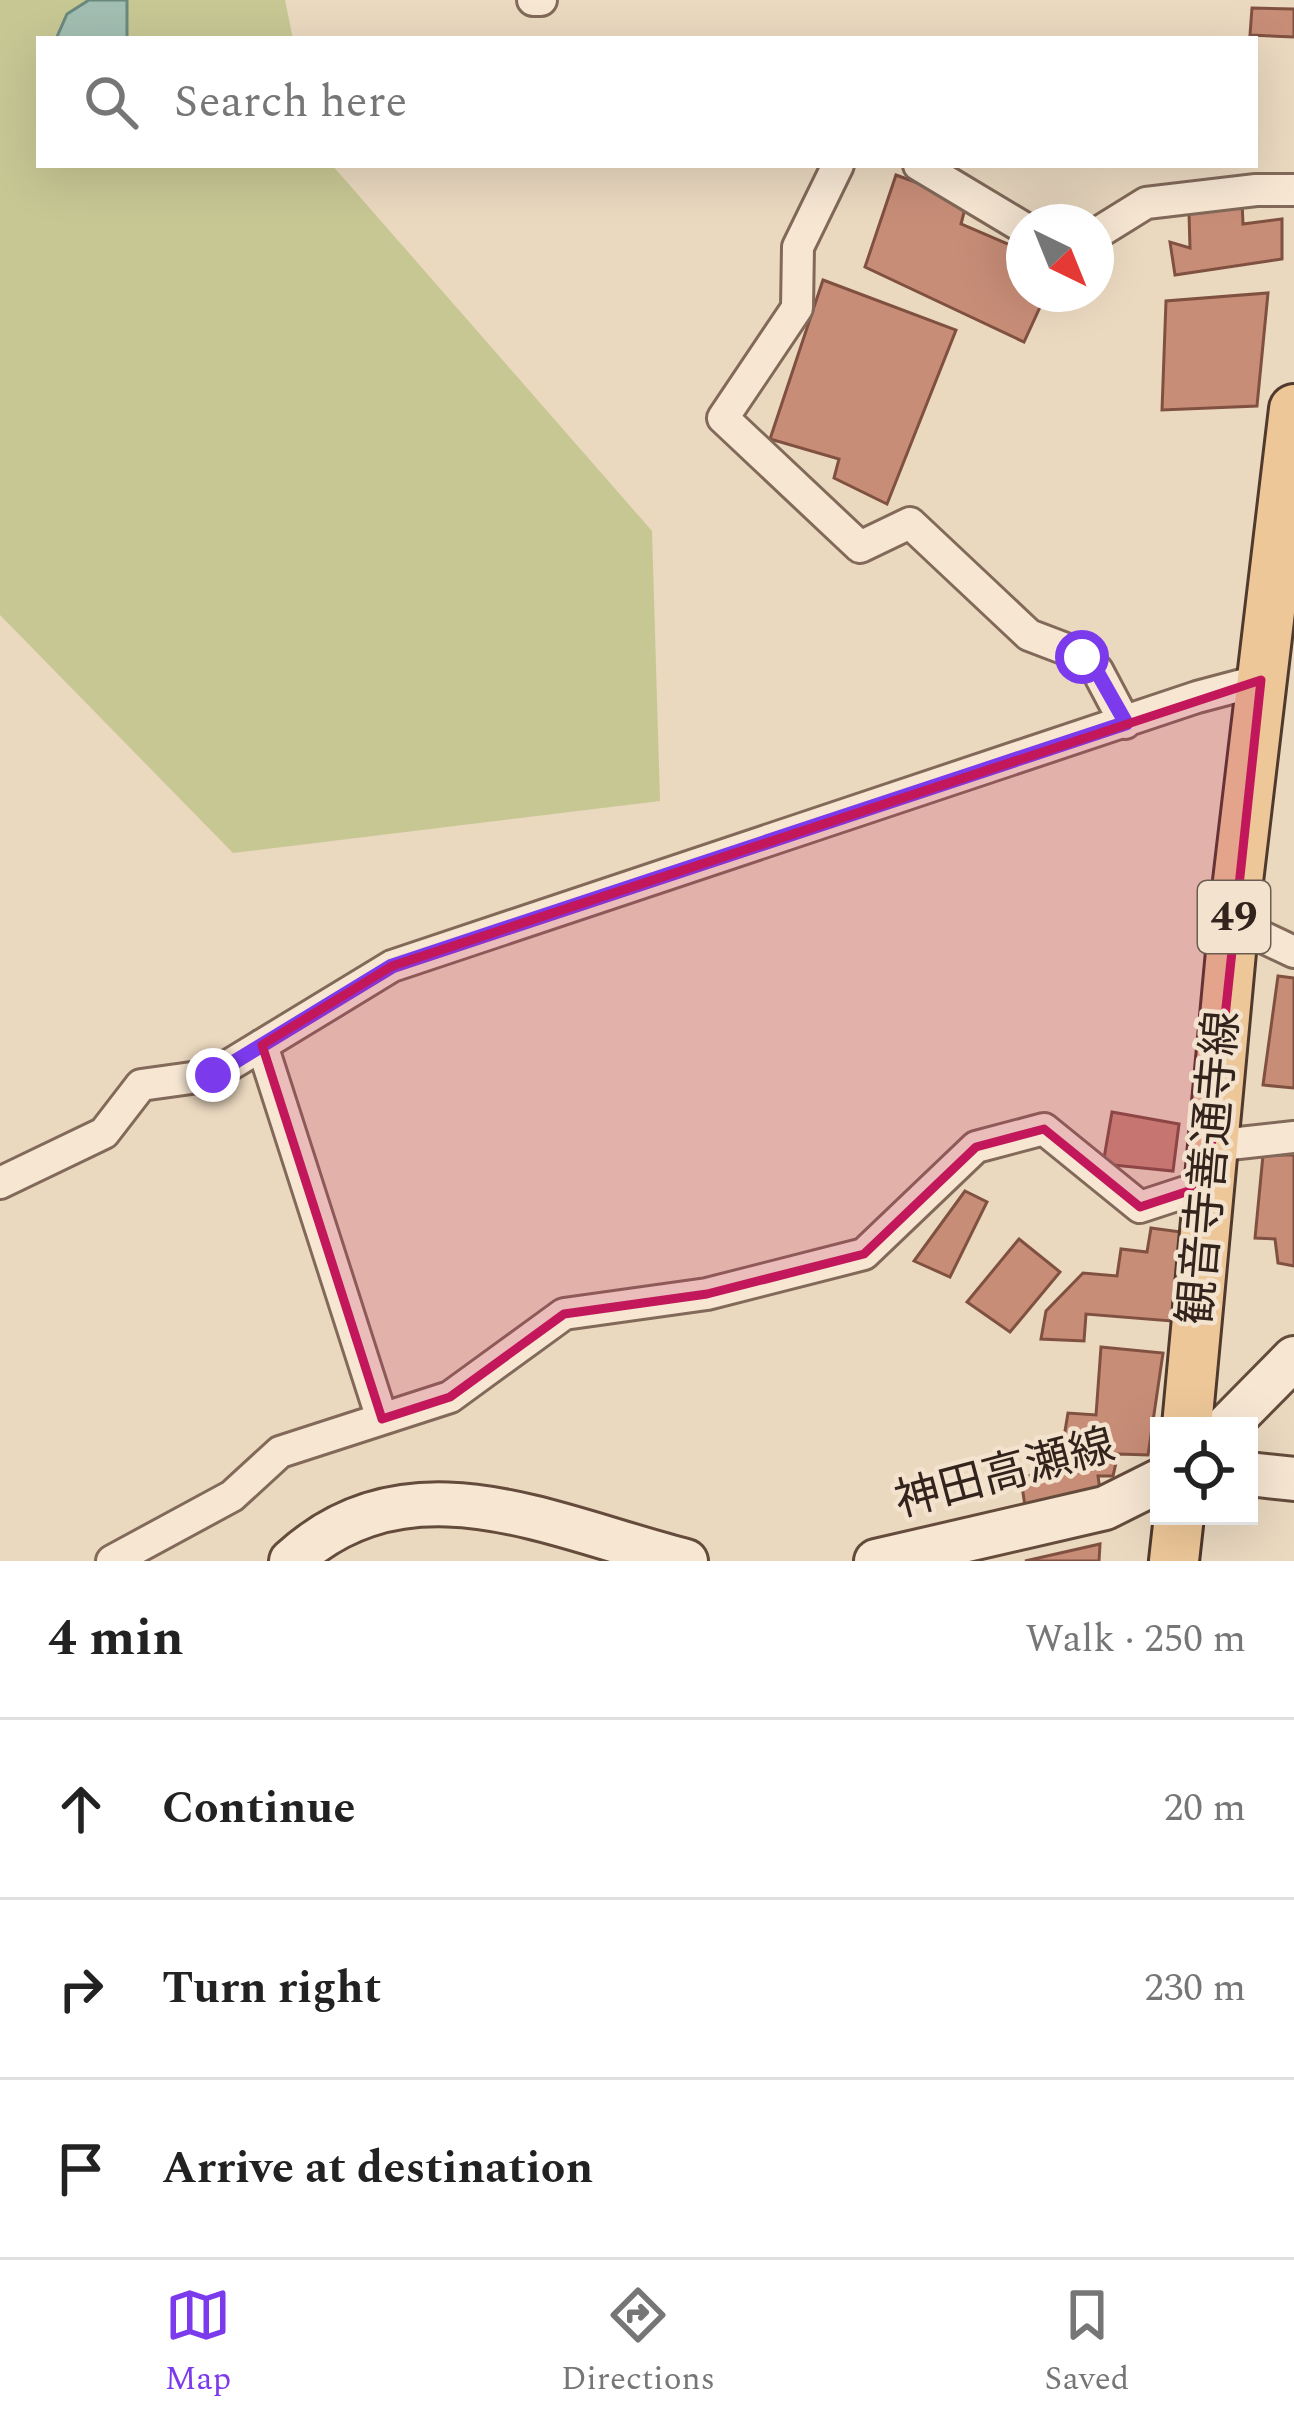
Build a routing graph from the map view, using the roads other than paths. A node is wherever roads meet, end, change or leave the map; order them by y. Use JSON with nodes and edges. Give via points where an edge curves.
{"nodes":[{"id":1,"x":837,"y":168,"type":"edge"},
{"id":2,"x":924,"y":168,"type":"edge"},
{"id":3,"x":1294,"y":190,"type":"edge"},
{"id":4,"x":1006,"y":217,"type":"edge"},
{"id":5,"x":1114,"y":223,"type":"edge"},
{"id":6,"x":1294,"y":409,"type":"edge"},
{"id":7,"x":1286,"y":527,"type":"edge"},
{"id":8,"x":1261,"y":680,"type":"junction"},
{"id":9,"x":1126,"y":723,"type":"junction"},
{"id":10,"x":1233,"y":923,"type":"junction"},
{"id":11,"x":1294,"y":952,"type":"edge"},
{"id":12,"x":262,"y":1046,"type":"junction"},
{"id":13,"x":1294,"y":1138,"type":"edge"},
{"id":14,"x":1210,"y":1165,"type":"junction"},
{"id":15,"x":0,"y":1183,"type":"edge"},
{"id":16,"x":1294,"y":1358,"type":"edge"},
{"id":17,"x":1188,"y":1417,"type":"edge"},
{"id":18,"x":1236,"y":1417,"type":"edge"},
{"id":19,"x":382,"y":1419,"type":"junction"},
{"id":20,"x":1258,"y":1475,"type":"edge"},
{"id":21,"x":1294,"y":1478,"type":"edge"},
{"id":22,"x":1150,"y":1486,"type":"edge"},
{"id":23,"x":1178,"y":1525,"type":"edge"},
{"id":24,"x":112,"y":1561,"type":"edge"},
{"id":25,"x":291,"y":1561,"type":"edge"},
{"id":26,"x":686,"y":1561,"type":"edge"},
{"id":27,"x":876,"y":1561,"type":"edge"},
{"id":28,"x":1174,"y":1561,"type":"edge"}],
"edges":[{"from":1,"to":9,"type":"street","via":[[798,247],[797,308],[722,418],[860,547],[910,523],[1029,634],[1096,670]]},
{"from":2,"to":4,"type":"street"},
{"from":3,"to":5,"type":"street","via":[[1146,203]]},
{"from":6,"to":7,"type":"main road","name":"観音寺善通寺線","number":"49"},
{"from":7,"to":8,"type":"main road","name":"観音寺善通寺線","number":"49"},
{"from":8,"to":9,"type":"street"},
{"from":8,"to":10,"type":"main road","name":"観音寺善通寺線","number":"49"},
{"from":9,"to":12,"type":"street","via":[[392,966]]},
{"from":10,"to":11,"type":"street"},
{"from":10,"to":14,"type":"main road","name":"観音寺善通寺線","number":"49"},
{"from":12,"to":15,"type":"street","via":[[213,1075],[141,1084],[104,1133]]},
{"from":12,"to":19,"type":"street"},
{"from":13,"to":14,"type":"street"},
{"from":14,"to":17,"type":"main road","name":"観音寺善通寺線","number":"49"},
{"from":14,"to":19,"type":"street","via":[[1140,1207],[1044,1129],[976,1147],[864,1253],[706,1294],[564,1314],[449,1397]]},
{"from":16,"to":18,"type":"main road"},
{"from":19,"to":24,"type":"street","via":[[280,1451],[232,1496]]},
{"from":20,"to":21,"type":"main road"},
{"from":22,"to":27,"type":"main road","name":"神田高瀬線","via":[[1105,1508]]},
{"from":23,"to":28,"type":"main road"},
{"from":25,"to":26,"type":"main road","via":[[348,1523],[400,1506],[466,1503]]}]}
